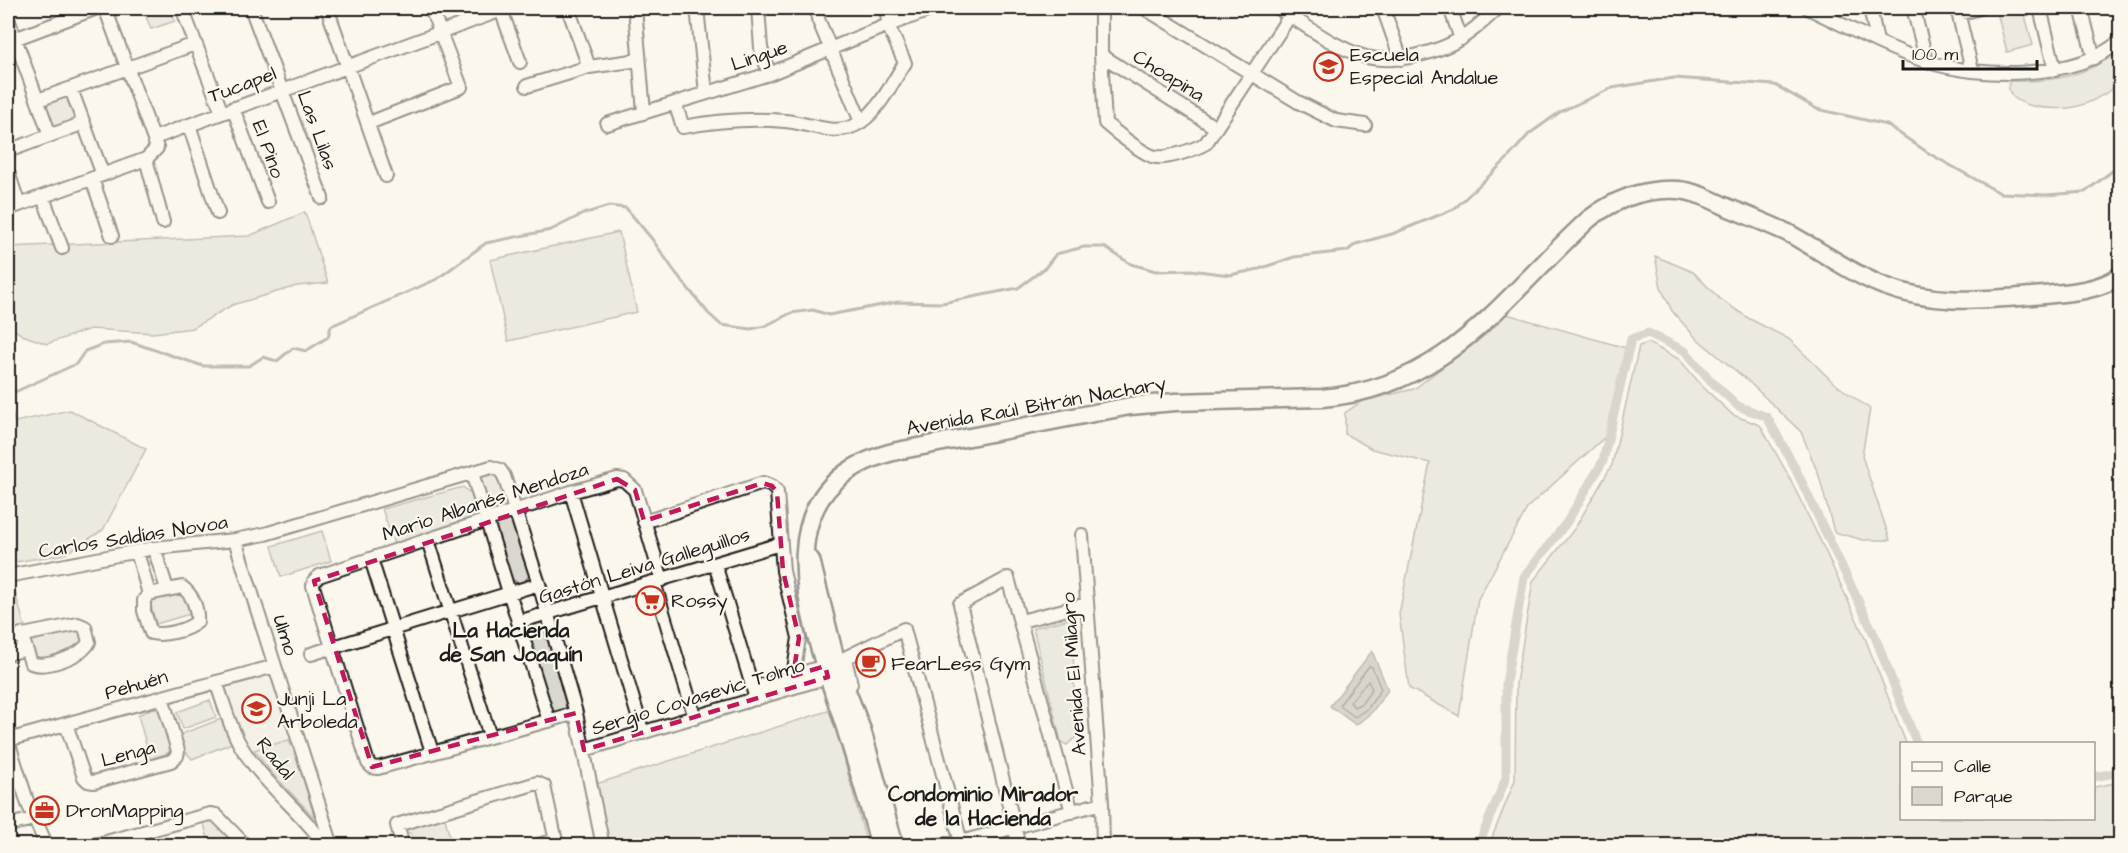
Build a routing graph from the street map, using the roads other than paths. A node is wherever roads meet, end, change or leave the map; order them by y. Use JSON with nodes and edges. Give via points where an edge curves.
{"nodes":[{"id":1,"x":97,"y":8,"type":"edge"},
{"id":2,"x":105,"y":8,"type":"edge"},
{"id":3,"x":182,"y":8,"type":"edge"},
{"id":4,"x":251,"y":8,"type":"edge"},
{"id":5,"x":327,"y":8,"type":"edge"},
{"id":6,"x":431,"y":8,"type":"edge"},
{"id":7,"x":568,"y":8,"type":"edge"},
{"id":8,"x":636,"y":8,"type":"edge"},
{"id":9,"x":697,"y":8,"type":"edge"},
{"id":10,"x":758,"y":8,"type":"edge"},
{"id":11,"x":817,"y":8,"type":"edge"},
{"id":12,"x":887,"y":8,"type":"edge"},
{"id":13,"x":936,"y":8,"type":"edge"},
{"id":14,"x":1101,"y":8,"type":"edge"},
{"id":15,"x":1143,"y":8,"type":"edge"},
{"id":16,"x":1278,"y":8,"type":"edge"},
{"id":17,"x":1383,"y":8,"type":"edge"},
{"id":18,"x":1450,"y":8,"type":"edge"},
{"id":19,"x":1498,"y":8,"type":"edge"},
{"id":20,"x":1808,"y":8,"type":"edge"},
{"id":21,"x":1870,"y":8,"type":"edge"},
{"id":22,"x":1913,"y":8,"type":"edge"},
{"id":23,"x":1980,"y":8,"type":"edge"},
{"id":24,"x":2040,"y":8,"type":"edge"},
{"id":25,"x":2081,"y":8,"type":"edge"},
{"id":26,"x":504,"y":9,"type":"edge"},
{"id":27,"x":918,"y":10,"type":"edge"},
{"id":28,"x":1293,"y":11,"type":"edge"},
{"id":29,"x":1957,"y":11,"type":"edge"},
{"id":30,"x":1826,"y":12,"type":"edge"},
{"id":31,"x":8,"y":19,"type":"edge"},
{"id":32,"x":888,"y":25,"type":"junction"},
{"id":33,"x":440,"y":32,"type":"junction"},
{"id":34,"x":1461,"y":39,"type":"junction"},
{"id":35,"x":11,"y":40,"type":"edge"},
{"id":36,"x":1877,"y":41,"type":"junction"},
{"id":37,"x":2121,"y":41,"type":"edge"},
{"id":38,"x":195,"y":44,"type":"junction"},
{"id":39,"x":831,"y":48,"type":"junction"},
{"id":40,"x":1101,"y":55,"type":"junction"},
{"id":41,"x":2094,"y":58,"type":"junction"},
{"id":42,"x":1401,"y":59,"type":"junction"},
{"id":43,"x":639,"y":60,"type":"junction"},
{"id":44,"x":520,"y":62,"type":"dead end"},
{"id":45,"x":1927,"y":62,"type":"junction"},
{"id":46,"x":348,"y":66,"type":"junction"},
{"id":47,"x":589,"y":67,"type":"junction"},
{"id":48,"x":128,"y":68,"type":"junction"},
{"id":49,"x":1972,"y":70,"type":"junction"},
{"id":50,"x":2055,"y":70,"type":"junction"},
{"id":51,"x":768,"y":74,"type":"junction"},
{"id":52,"x":1252,"y":74,"type":"junction"},
{"id":53,"x":527,"y":86,"type":"dead end"},
{"id":54,"x":71,"y":89,"type":"junction"},
{"id":55,"x":282,"y":90,"type":"junction"},
{"id":56,"x":706,"y":93,"type":"junction"},
{"id":57,"x":38,"y":100,"type":"junction"},
{"id":58,"x":675,"y":103,"type":"junction"},
{"id":59,"x":228,"y":111,"type":"junction"},
{"id":60,"x":644,"y":112,"type":"junction"},
{"id":61,"x":861,"y":122,"type":"junction"},
{"id":62,"x":84,"y":123,"type":"junction"},
{"id":63,"x":369,"y":123,"type":"junction"},
{"id":64,"x":607,"y":124,"type":"dead end"},
{"id":65,"x":1365,"y":124,"type":"dead end"},
{"id":66,"x":189,"y":125,"type":"junction"},
{"id":67,"x":1216,"y":128,"type":"junction"},
{"id":68,"x":50,"y":135,"type":"junction"},
{"id":69,"x":154,"y":138,"type":"junction"},
{"id":70,"x":8,"y":151,"type":"edge"},
{"id":71,"x":146,"y":159,"type":"junction"},
{"id":72,"x":8,"y":172,"type":"edge"},
{"id":73,"x":386,"y":176,"type":"dead end"},
{"id":74,"x":97,"y":177,"type":"junction"},
{"id":75,"x":43,"y":196,"type":"junction"},
{"id":76,"x":322,"y":198,"type":"dead end"},
{"id":77,"x":268,"y":202,"type":"dead end"},
{"id":78,"x":13,"y":207,"type":"edge"},
{"id":79,"x":218,"y":213,"type":"dead end"},
{"id":80,"x":163,"y":222,"type":"dead end"},
{"id":81,"x":112,"y":236,"type":"dead end"},
{"id":82,"x":62,"y":248,"type":"dead end"},
{"id":83,"x":2121,"y":276,"type":"edge"},
{"id":84,"x":472,"y":473,"type":"junction"},
{"id":85,"x":571,"y":492,"type":"junction"},
{"id":86,"x":515,"y":511,"type":"junction"},
{"id":87,"x":487,"y":521,"type":"junction"},
{"id":88,"x":644,"y":522,"type":"junction"},
{"id":89,"x":1082,"y":535,"type":"dead end"},
{"id":90,"x":235,"y":540,"type":"junction"},
{"id":91,"x":428,"y":540,"type":"junction"},
{"id":92,"x":780,"y":544,"type":"junction"},
{"id":93,"x":154,"y":548,"type":"junction"},
{"id":94,"x":137,"y":552,"type":"junction"},
{"id":95,"x":371,"y":559,"type":"junction"},
{"id":96,"x":715,"y":564,"type":"junction"},
{"id":97,"x":8,"y":576,"type":"edge"},
{"id":98,"x":658,"y":581,"type":"junction"},
{"id":99,"x":539,"y":584,"type":"junction"},
{"id":100,"x":167,"y":590,"type":"junction"},
{"id":101,"x":509,"y":593,"type":"junction"},
{"id":102,"x":149,"y":594,"type":"junction"},
{"id":103,"x":603,"y":598,"type":"junction"},
{"id":104,"x":1087,"y":604,"type":"junction"},
{"id":105,"x":451,"y":612,"type":"junction"},
{"id":106,"x":548,"y":615,"type":"junction"},
{"id":107,"x":1021,"y":621,"type":"junction"},
{"id":108,"x":518,"y":622,"type":"junction"},
{"id":109,"x":393,"y":630,"type":"junction"},
{"id":110,"x":21,"y":634,"type":"junction"},
{"id":111,"x":8,"y":638,"type":"edge"},
{"id":112,"x":333,"y":648,"type":"junction"},
{"id":113,"x":26,"y":649,"type":"junction"},
{"id":114,"x":8,"y":654,"type":"edge"},
{"id":115,"x":311,"y":654,"type":"dead end"},
{"id":116,"x":275,"y":666,"type":"junction"},
{"id":117,"x":834,"y":667,"type":"junction"},
{"id":118,"x":793,"y":676,"type":"junction"},
{"id":119,"x":216,"y":682,"type":"junction"},
{"id":120,"x":755,"y":694,"type":"junction"},
{"id":121,"x":162,"y":697,"type":"junction"},
{"id":122,"x":576,"y":713,"type":"junction"},
{"id":123,"x":695,"y":718,"type":"junction"},
{"id":124,"x":549,"y":720,"type":"junction"},
{"id":125,"x":66,"y":724,"type":"junction"},
{"id":126,"x":643,"y":733,"type":"junction"},
{"id":127,"x":490,"y":736,"type":"junction"},
{"id":128,"x":8,"y":741,"type":"edge"},
{"id":129,"x":584,"y":750,"type":"junction"},
{"id":130,"x":432,"y":752,"type":"junction"},
{"id":131,"x":1102,"y":802,"type":"junction"},
{"id":132,"x":1072,"y":812,"type":"junction"},
{"id":133,"x":34,"y":819,"type":"junction"},
{"id":134,"x":8,"y":825,"type":"edge"},
{"id":135,"x":1015,"y":828,"type":"junction"},
{"id":136,"x":557,"y":843,"type":"edge"},
{"id":137,"x":961,"y":844,"type":"edge"},
{"id":138,"x":97,"y":845,"type":"edge"},
{"id":139,"x":47,"y":846,"type":"edge"},
{"id":140,"x":246,"y":846,"type":"edge"},
{"id":141,"x":326,"y":846,"type":"edge"},
{"id":142,"x":332,"y":846,"type":"edge"},
{"id":143,"x":403,"y":846,"type":"edge"},
{"id":144,"x":535,"y":846,"type":"edge"},
{"id":145,"x":603,"y":846,"type":"edge"},
{"id":146,"x":880,"y":846,"type":"edge"},
{"id":147,"x":895,"y":846,"type":"edge"},
{"id":148,"x":933,"y":846,"type":"edge"},
{"id":149,"x":1019,"y":846,"type":"edge"},
{"id":150,"x":1103,"y":846,"type":"edge"}],
"edges":[{"from":1,"to":35,"type":"street"},
{"from":2,"to":48,"type":"street"},
{"from":3,"to":38,"type":"street","name":"El Pino"},
{"from":4,"to":55,"type":"street","name":"Las Lilas"},
{"from":5,"to":46,"type":"street"},
{"from":6,"to":33,"type":"street"},
{"from":7,"to":47,"type":"street"},
{"from":8,"to":43,"type":"street"},
{"from":9,"to":56,"type":"street"},
{"from":10,"to":51,"type":"street","via":[[761,48]]},
{"from":11,"to":39,"type":"street"},
{"from":12,"to":32,"type":"street"},
{"from":13,"to":27,"type":"street","name":"Lingue"},
{"from":14,"to":40,"type":"street"},
{"from":15,"to":52,"type":"street"},
{"from":16,"to":28,"type":"street"},
{"from":17,"to":42,"type":"street"},
{"from":18,"to":34,"type":"street"},
{"from":19,"to":34,"type":"street"},
{"from":20,"to":30,"type":"street"},
{"from":21,"to":36,"type":"street"},
{"from":22,"to":45,"type":"street"},
{"from":23,"to":29,"type":"street"},
{"from":24,"to":50,"type":"street"},
{"from":25,"to":41,"type":"street"},
{"from":26,"to":33,"type":"street","name":"Tucapel"},
{"from":26,"to":44,"type":"street"},
{"from":27,"to":32,"type":"street","name":"Lingue"},
{"from":28,"to":42,"type":"street","via":[[1342,47],[1358,54]]},
{"from":28,"to":52,"type":"street"},
{"from":29,"to":49,"type":"street"},
{"from":30,"to":36,"type":"street"},
{"from":31,"to":35,"type":"street"},
{"from":32,"to":39,"type":"street","name":"Lingue"},
{"from":32,"to":61,"type":"street","via":[[905,63]]},
{"from":33,"to":46,"type":"street","name":"Tucapel"},
{"from":33,"to":63,"type":"street","via":[[461,87]]},
{"from":34,"to":42,"type":"street"},
{"from":35,"to":57,"type":"street"},
{"from":36,"to":45,"type":"street"},
{"from":37,"to":41,"type":"street"},
{"from":38,"to":48,"type":"street"},
{"from":38,"to":59,"type":"street","name":"El Pino"},
{"from":39,"to":51,"type":"street","name":"Lingue"},
{"from":39,"to":61,"type":"street"},
{"from":40,"to":67,"type":"street","name":"Choapina"},
{"from":40,"to":67,"type":"street","via":[[1106,123],[1151,156],[1161,158],[1198,148]]},
{"from":41,"to":50,"type":"street"},
{"from":43,"to":47,"type":"street"},
{"from":43,"to":60,"type":"street"},
{"from":45,"to":49,"type":"street"},
{"from":46,"to":55,"type":"street","name":"Tucapel"},
{"from":46,"to":63,"type":"street"},
{"from":47,"to":53,"type":"street"},
{"from":48,"to":54,"type":"street"},
{"from":48,"to":69,"type":"street"},
{"from":49,"to":50,"type":"street"},
{"from":51,"to":56,"type":"street","name":"Lingue"},
{"from":52,"to":65,"type":"street","via":[[1336,121]]},
{"from":52,"to":67,"type":"street"},
{"from":54,"to":57,"type":"street"},
{"from":54,"to":62,"type":"street"},
{"from":55,"to":59,"type":"street","name":"Tucapel"},
{"from":55,"to":76,"type":"street","name":"Las Lilas"},
{"from":56,"to":58,"type":"street","name":"Lingue"},
{"from":57,"to":68,"type":"street"},
{"from":58,"to":60,"type":"street","name":"Lingue"},
{"from":58,"to":61,"type":"street","via":[[683,128],[714,121],[786,121],[829,131]]},
{"from":59,"to":66,"type":"street","name":"Tucapel"},
{"from":59,"to":77,"type":"street","name":"El Pino"},
{"from":60,"to":64,"type":"street","name":"Lingue"},
{"from":62,"to":68,"type":"street"},
{"from":62,"to":74,"type":"street"},
{"from":63,"to":73,"type":"street"},
{"from":66,"to":69,"type":"street","name":"Tucapel"},
{"from":66,"to":79,"type":"street"},
{"from":68,"to":70,"type":"street"},
{"from":69,"to":71,"type":"street","via":[[157,148]]},
{"from":71,"to":74,"type":"street"},
{"from":71,"to":80,"type":"street"},
{"from":72,"to":78,"type":"street"},
{"from":74,"to":75,"type":"street"},
{"from":74,"to":81,"type":"street"},
{"from":75,"to":78,"type":"street"},
{"from":75,"to":82,"type":"street"},
{"from":83,"to":117,"type":"main road","name":"Avenida Raúl Bitrán Nachary","via":[[2092,288],[2062,293],[1935,300],[1883,285],[1788,233],[1711,200],[1679,190],[1628,196],[1606,206],[1573,233],[1458,346],[1387,386],[1322,399],[1130,406],[888,453],[858,464],[832,484],[815,509],[806,538]]},
{"from":84,"to":86,"type":"street","name":"Carlos Saldías Novoa","via":[[491,467],[500,470]]},
{"from":84,"to":87,"type":"street"},
{"from":84,"to":90,"type":"street","name":"Carlos Saldías Novoa"},
{"from":85,"to":86,"type":"street","name":"Mario Albanés Mendoza"},
{"from":85,"to":88,"type":"street","name":"Mario Albanés Mendoza","via":[[624,480],[635,490]]},
{"from":85,"to":103,"type":"street"},
{"from":86,"to":87,"type":"street","name":"Mario Albanés Mendoza"},
{"from":86,"to":99,"type":"street"},
{"from":87,"to":91,"type":"street","name":"Mario Albanés Mendoza"},
{"from":87,"to":101,"type":"street"},
{"from":88,"to":92,"type":"street","via":[[763,483],[777,492]]},
{"from":88,"to":98,"type":"street","name":"Mario Albanés Mendoza"},
{"from":89,"to":104,"type":"street","name":"Avenida El Milagro"},
{"from":90,"to":93,"type":"street","name":"Carlos Saldías Novoa"},
{"from":90,"to":116,"type":"street","name":"Ulmo"},
{"from":91,"to":95,"type":"street","name":"Mario Albanés Mendoza"},
{"from":91,"to":105,"type":"street"},
{"from":92,"to":96,"type":"street","name":"Gastón Leiva Galleguillos"},
{"from":92,"to":118,"type":"street","via":[[799,638]]},
{"from":93,"to":94,"type":"street","name":"Carlos Saldías Novoa"},
{"from":93,"to":100,"type":"street"},
{"from":94,"to":97,"type":"street","name":"Carlos Saldías Novoa"},
{"from":94,"to":102,"type":"street"},
{"from":95,"to":109,"type":"street"},
{"from":95,"to":112,"type":"street","name":"Mario Albanés Mendoza","via":[[314,580]]},
{"from":96,"to":98,"type":"street","name":"Gastón Leiva Galleguillos"},
{"from":96,"to":120,"type":"street"},
{"from":98,"to":103,"type":"street","name":"Gastón Leiva Galleguillos"},
{"from":98,"to":123,"type":"street","name":"Mario Albanés Mendoza"},
{"from":99,"to":101,"type":"street","name":"Gastón Leiva Galleguillos"},
{"from":99,"to":106,"type":"street"},
{"from":100,"to":102,"type":"street"},
{"from":100,"to":102,"type":"street","via":[[182,587],[189,592],[197,622],[159,635],[151,633],[144,611],[144,600]]},
{"from":101,"to":105,"type":"street","name":"Gastón Leiva Galleguillos"},
{"from":101,"to":108,"type":"street"},
{"from":103,"to":106,"type":"street","name":"Gastón Leiva Galleguillos"},
{"from":103,"to":126,"type":"street"},
{"from":104,"to":107,"type":"street"},
{"from":104,"to":131,"type":"street","name":"Avenida El Milagro"},
{"from":105,"to":109,"type":"street","name":"Gastón Leiva Galleguillos"},
{"from":105,"to":127,"type":"street"},
{"from":106,"to":108,"type":"street","name":"Gastón Leiva Galleguillos"},
{"from":106,"to":122,"type":"street"},
{"from":107,"to":132,"type":"street"},
{"from":107,"to":135,"type":"street","via":[[1008,578],[960,604]]},
{"from":108,"to":124,"type":"street"},
{"from":109,"to":112,"type":"street","name":"Gastón Leiva Galleguillos"},
{"from":109,"to":130,"type":"street"},
{"from":110,"to":111,"type":"street"},
{"from":110,"to":113,"type":"street"},
{"from":110,"to":113,"type":"street","via":[[78,624],[84,627],[89,642],[86,649],[73,656],[39,666],[32,663]]},
{"from":112,"to":115,"type":"street","name":"Gastón Leiva Galleguillos"},
{"from":112,"to":130,"type":"street","name":"Sergio Covasevic Tolmo","via":[[368,763],[378,768]]},
{"from":113,"to":114,"type":"street"},
{"from":116,"to":119,"type":"street","name":"Pehuén"},
{"from":116,"to":142,"type":"street","name":"Ulmo"},
{"from":117,"to":118,"type":"street","name":"Sergio Covasevic Tolmo"},
{"from":117,"to":120,"type":"street","name":"Sergio Covasevic Tolmo"},
{"from":117,"to":137,"type":"street","via":[[904,628]]},
{"from":117,"to":146,"type":"main road","name":"Avenida Raúl Bitrán Nachary","via":[[846,730]]},
{"from":117,"to":147,"type":"main road","name":"Avenida Raúl Bitrán Nachary","via":[[862,730]]},
{"from":118,"to":120,"type":"street","name":"Sergio Covasevic Tolmo"},
{"from":119,"to":121,"type":"street","name":"Pehuén"},
{"from":119,"to":141,"type":"street","name":"Radal","via":[[237,740],[257,769]]},
{"from":120,"to":123,"type":"street","name":"Sergio Covasevic Tolmo"},
{"from":121,"to":125,"type":"street","name":"Pehuén"},
{"from":121,"to":125,"type":"street","name":"Lenga","via":[[178,751],[171,761],[88,781]]},
{"from":122,"to":124,"type":"street","name":"Sergio Covasevic Tolmo"},
{"from":122,"to":129,"type":"street"},
{"from":123,"to":126,"type":"street","name":"Sergio Covasevic Tolmo"},
{"from":124,"to":127,"type":"street","name":"Sergio Covasevic Tolmo"},
{"from":125,"to":128,"type":"street","name":"Pehuén"},
{"from":126,"to":129,"type":"street","name":"Sergio Covasevic Tolmo"},
{"from":127,"to":130,"type":"street","name":"Sergio Covasevic Tolmo"},
{"from":128,"to":133,"type":"street"},
{"from":129,"to":145,"type":"street"},
{"from":131,"to":132,"type":"street"},
{"from":131,"to":150,"type":"street","name":"Avenida El Milagro"},
{"from":132,"to":135,"type":"street"},
{"from":133,"to":134,"type":"street"},
{"from":133,"to":139,"type":"street"},
{"from":135,"to":137,"type":"street"},
{"from":135,"to":149,"type":"street"},
{"from":136,"to":143,"type":"street","via":[[544,786],[537,783],[397,825]]},
{"from":136,"to":144,"type":"street"},
{"from":137,"to":148,"type":"street"},
{"from":138,"to":140,"type":"street","via":[[210,814],[216,815]]}]}
